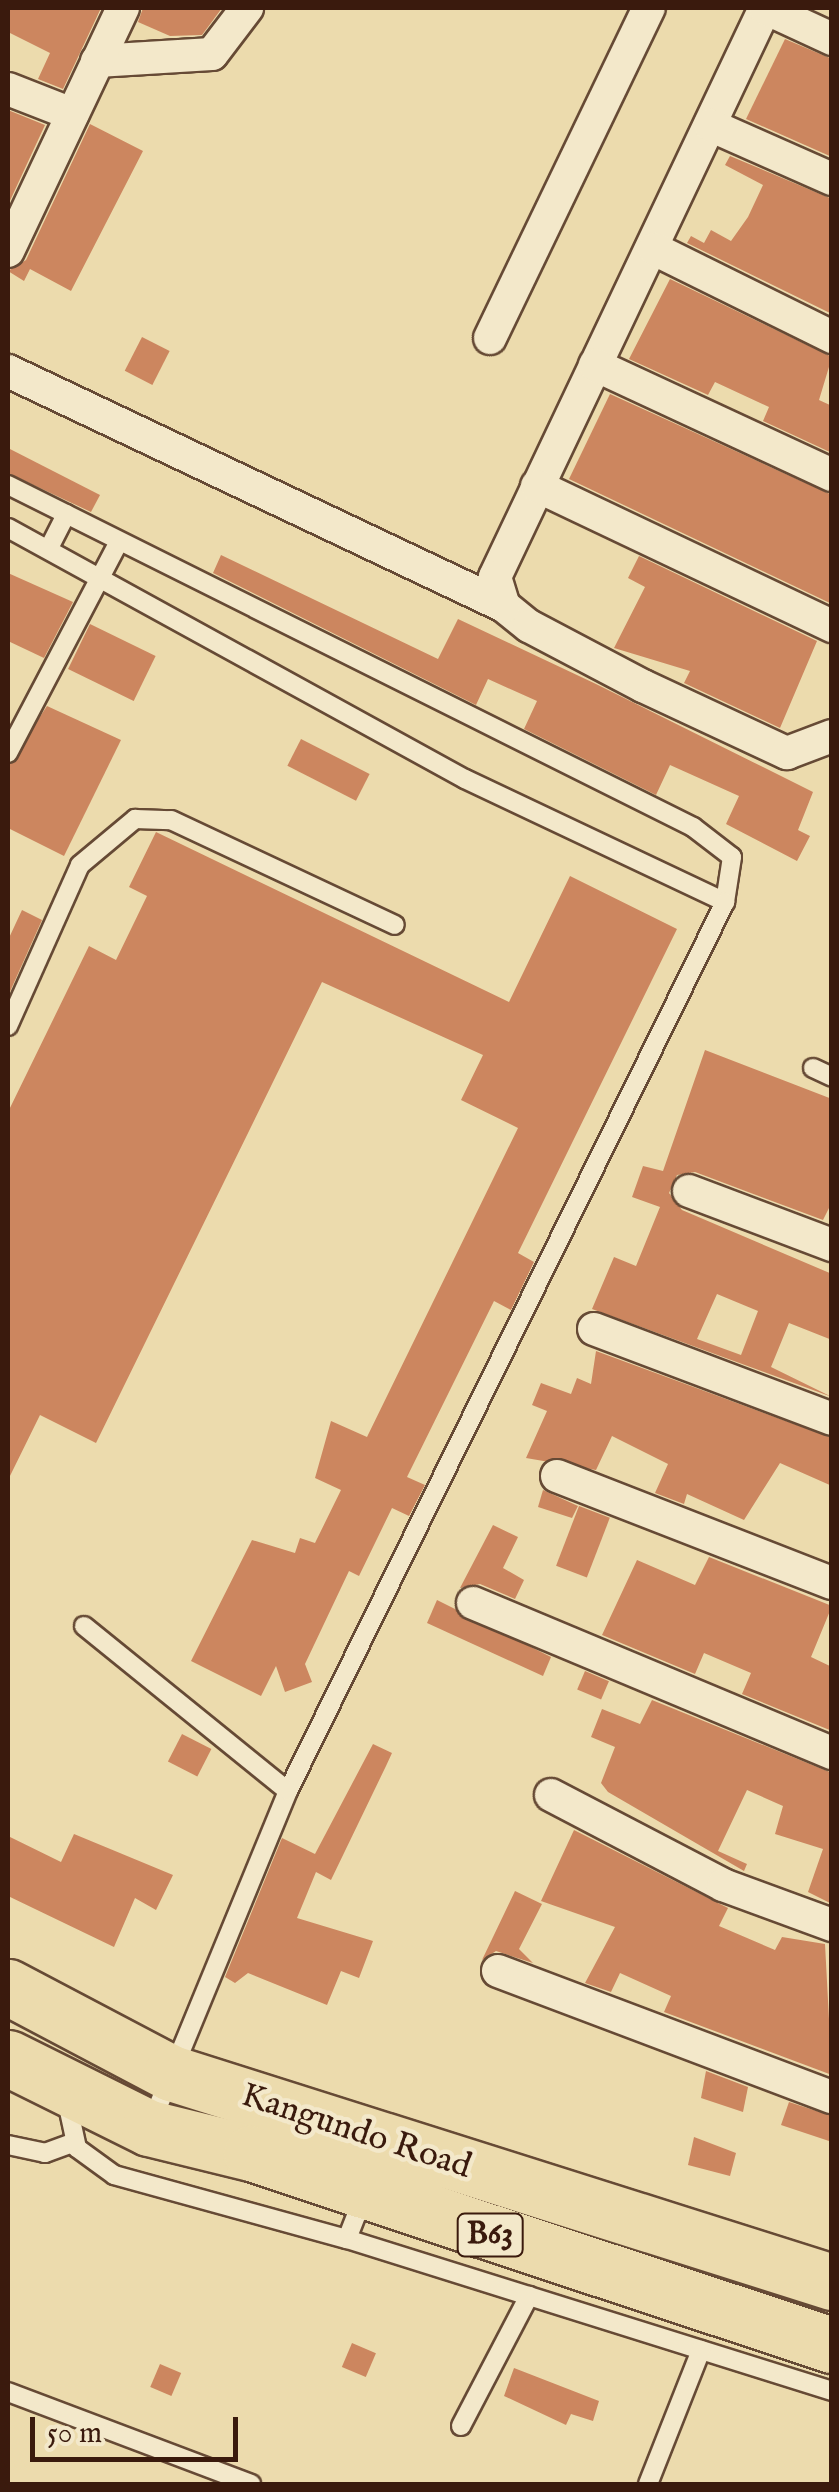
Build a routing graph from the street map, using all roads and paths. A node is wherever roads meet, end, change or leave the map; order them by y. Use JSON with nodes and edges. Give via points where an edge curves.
{"nodes":[{"id":1,"x":123,"y":8,"type":"edge"},
{"id":2,"x":247,"y":8,"type":"edge"},
{"id":3,"x":649,"y":8,"type":"edge"},
{"id":4,"x":765,"y":8,"type":"edge"},
{"id":5,"x":832,"y":40,"type":"edge"},
{"id":6,"x":97,"y":62,"type":"junction"},
{"id":7,"x":8,"y":89,"type":"edge"},
{"id":8,"x":72,"y":114,"type":"junction"},
{"id":9,"x":710,"y":124,"type":"junction"},
{"id":10,"x":832,"y":179,"type":"edge"},
{"id":11,"x":654,"y":249,"type":"junction"},
{"id":12,"x":8,"y":251,"type":"edge"},
{"id":13,"x":832,"y":337,"type":"edge"},
{"id":14,"x":490,"y":338,"type":"dead end"},
{"id":15,"x":595,"y":365,"type":"junction"},
{"id":16,"x":8,"y":371,"type":"edge"},
{"id":17,"x":832,"y":475,"type":"edge"},
{"id":18,"x":8,"y":485,"type":"edge"},
{"id":19,"x":536,"y":486,"type":"junction"},
{"id":20,"x":66,"y":514,"type":"junction"},
{"id":21,"x":8,"y":528,"type":"edge"},
{"id":22,"x":119,"y":542,"type":"junction"},
{"id":23,"x":49,"y":548,"type":"junction"},
{"id":24,"x":100,"y":576,"type":"junction"},
{"id":25,"x":504,"y":606,"type":"junction"},
{"id":26,"x":832,"y":626,"type":"edge"},
{"id":27,"x":832,"y":736,"type":"edge"},
{"id":28,"x":8,"y":753,"type":"edge"},
{"id":29,"x":725,"y":902,"type":"junction"},
{"id":30,"x":395,"y":925,"type":"dead end"},
{"id":31,"x":8,"y":1026,"type":"edge"},
{"id":32,"x":813,"y":1068,"type":"dead end"},
{"id":33,"x":832,"y":1077,"type":"edge"},
{"id":34,"x":688,"y":1191,"type":"dead end"},
{"id":35,"x":832,"y":1244,"type":"edge"},
{"id":36,"x":594,"y":1329,"type":"dead end"},
{"id":37,"x":832,"y":1419,"type":"edge"},
{"id":38,"x":557,"y":1476,"type":"dead end"},
{"id":39,"x":832,"y":1584,"type":"edge"},
{"id":40,"x":473,"y":1603,"type":"dead end"},
{"id":41,"x":84,"y":1626,"type":"dead end"},
{"id":42,"x":832,"y":1753,"type":"edge"},
{"id":43,"x":288,"y":1791,"type":"junction"},
{"id":44,"x":551,"y":1795,"type":"dead end"},
{"id":45,"x":832,"y":1925,"type":"edge"},
{"id":46,"x":498,"y":1971,"type":"dead end"},
{"id":47,"x":8,"y":1988,"type":"edge"},
{"id":48,"x":8,"y":2058,"type":"edge"},
{"id":49,"x":171,"y":2073,"type":"junction"},
{"id":50,"x":62,"y":2082,"type":"junction"},
{"id":51,"x":832,"y":2098,"type":"edge"},
{"id":52,"x":149,"y":2128,"type":"junction"},
{"id":53,"x":76,"y":2142,"type":"junction"},
{"id":54,"x":8,"y":2146,"type":"edge"},
{"id":55,"x":355,"y":2217,"type":"junction"},
{"id":56,"x":832,"y":2282,"type":"edge"},
{"id":57,"x":529,"y":2296,"type":"junction"},
{"id":58,"x":832,"y":2345,"type":"edge"},
{"id":59,"x":700,"y":2350,"type":"junction"},
{"id":60,"x":832,"y":2391,"type":"edge"},
{"id":61,"x":8,"y":2392,"type":"edge"},
{"id":62,"x":461,"y":2426,"type":"dead end"},
{"id":63,"x":252,"y":2484,"type":"edge"},
{"id":64,"x":648,"y":2484,"type":"edge"}],
"edges":[{"from":1,"to":6,"type":"street"},
{"from":2,"to":6,"type":"street","via":[[212,54]]},
{"from":3,"to":14,"type":"street"},
{"from":4,"to":5,"type":"street"},
{"from":4,"to":9,"type":"street"},
{"from":6,"to":8,"type":"street"},
{"from":7,"to":8,"type":"street"},
{"from":8,"to":12,"type":"street"},
{"from":9,"to":10,"type":"street"},
{"from":9,"to":11,"type":"street"},
{"from":11,"to":13,"type":"street"},
{"from":11,"to":15,"type":"street"},
{"from":15,"to":17,"type":"street"},
{"from":15,"to":19,"type":"street"},
{"from":16,"to":25,"type":"street"},
{"from":18,"to":20,"type":"lane"},
{"from":19,"to":25,"type":"street","via":[[497,557]]},
{"from":19,"to":26,"type":"street"},
{"from":20,"to":22,"type":"lane"},
{"from":20,"to":23,"type":"lane"},
{"from":21,"to":23,"type":"lane"},
{"from":22,"to":24,"type":"lane"},
{"from":22,"to":29,"type":"lane","via":[[693,827],[732,857]]},
{"from":23,"to":24,"type":"lane"},
{"from":24,"to":28,"type":"lane"},
{"from":24,"to":29,"type":"lane","via":[[465,779]]},
{"from":25,"to":27,"type":"street","via":[[573,652],[787,753]]},
{"from":29,"to":43,"type":"lane"},
{"from":30,"to":31,"type":"lane","via":[[171,820],[135,818],[80,865]]},
{"from":32,"to":33,"type":"lane"},
{"from":34,"to":35,"type":"street"},
{"from":36,"to":37,"type":"street"},
{"from":38,"to":39,"type":"street"},
{"from":40,"to":42,"type":"street"},
{"from":41,"to":43,"type":"lane"},
{"from":43,"to":49,"type":"lane"},
{"from":44,"to":45,"type":"street","via":[[722,1885]]},
{"from":46,"to":51,"type":"street"},
{"from":47,"to":49,"type":"highway","name":"Kangundo Road","number":"B63"},
{"from":48,"to":50,"type":"highway","name":"Kangundo Road","number":"B63"},
{"from":49,"to":52,"type":"lane"},
{"from":49,"to":56,"type":"highway","name":"Kangundo Road","number":"B63"},
{"from":50,"to":52,"type":"highway","name":"Kangundo Road","number":"B63"},
{"from":50,"to":53,"type":"lane"},
{"from":52,"to":55,"type":"highway","name":"Kangundo Road","number":"B63"},
{"from":53,"to":54,"type":"lane","via":[[45,2153]]},
{"from":53,"to":55,"type":"lane","via":[[114,2175]]},
{"from":55,"to":57,"type":"lane"},
{"from":55,"to":58,"type":"highway","name":"Kangundo Road","number":"B63"},
{"from":57,"to":59,"type":"lane"},
{"from":57,"to":62,"type":"lane"},
{"from":59,"to":60,"type":"lane"},
{"from":59,"to":64,"type":"lane"},
{"from":61,"to":63,"type":"lane"}]}
